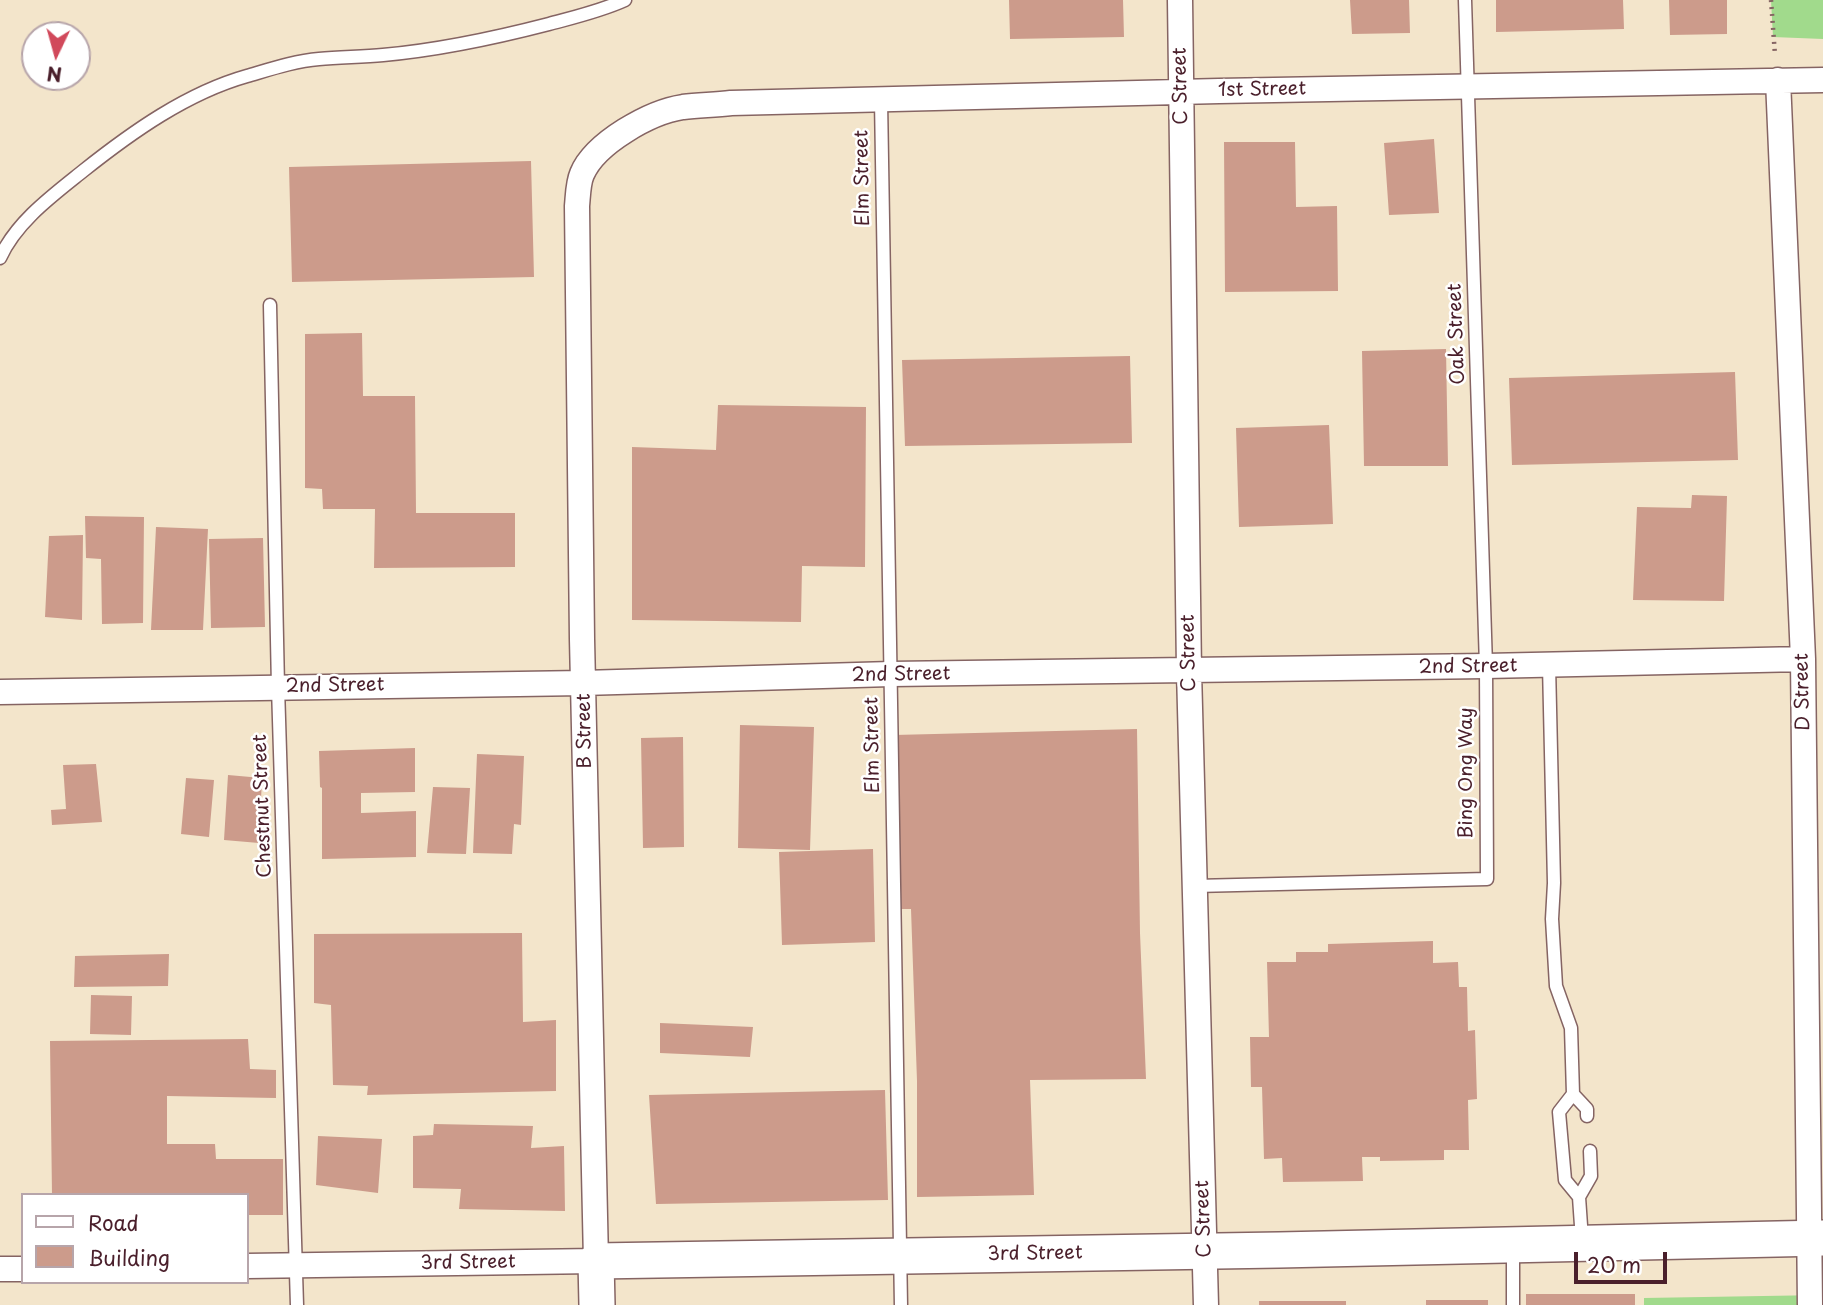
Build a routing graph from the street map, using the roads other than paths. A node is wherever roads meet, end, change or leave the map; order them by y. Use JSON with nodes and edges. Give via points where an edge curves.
{"nodes":[{"id":1,"x":625,"y":0,"type":"edge"},
{"id":2,"x":1180,"y":0,"type":"edge"},
{"id":3,"x":1465,"y":0,"type":"edge"},
{"id":4,"x":1778,"y":80,"type":"junction"},
{"id":5,"x":1823,"y":80,"type":"edge"},
{"id":6,"x":1468,"y":87,"type":"junction"},
{"id":7,"x":1182,"y":91,"type":"junction"},
{"id":8,"x":881,"y":100,"type":"junction"},
{"id":9,"x":590,"y":159,"type":"joint"},
{"id":10,"x":0,"y":258,"type":"edge"},
{"id":11,"x":270,"y":305,"type":"dead end"},
{"id":12,"x":1803,"y":659,"type":"junction"},
{"id":13,"x":1549,"y":665,"type":"junction"},
{"id":14,"x":1486,"y":667,"type":"junction"},
{"id":15,"x":1189,"y":671,"type":"junction"},
{"id":16,"x":0,"y":674,"type":"edge"},
{"id":17,"x":891,"y":674,"type":"junction"},
{"id":18,"x":583,"y":683,"type":"junction"},
{"id":19,"x":278,"y":687,"type":"junction"},
{"id":20,"x":0,"y":692,"type":"edge"},
{"id":21,"x":1195,"y":886,"type":"junction"},
{"id":22,"x":1573,"y":1094,"type":"junction"},
{"id":23,"x":1587,"y":1116,"type":"dead end"},
{"id":24,"x":1590,"y":1151,"type":"dead end"},
{"id":25,"x":1579,"y":1197,"type":"junction"},
{"id":26,"x":1817,"y":1239,"type":"edge"},
{"id":27,"x":1582,"y":1244,"type":"junction"},
{"id":28,"x":1513,"y":1245,"type":"junction"},
{"id":29,"x":1205,"y":1251,"type":"junction"},
{"id":30,"x":900,"y":1256,"type":"junction"},
{"id":31,"x":596,"y":1261,"type":"junction"},
{"id":32,"x":248,"y":1266,"type":"edge"},
{"id":33,"x":296,"y":1266,"type":"junction"},
{"id":34,"x":0,"y":1269,"type":"edge"},
{"id":35,"x":21,"y":1269,"type":"edge"},
{"id":36,"x":297,"y":1305,"type":"edge"},
{"id":37,"x":597,"y":1305,"type":"edge"},
{"id":38,"x":901,"y":1305,"type":"edge"},
{"id":39,"x":1206,"y":1305,"type":"edge"},
{"id":40,"x":1513,"y":1305,"type":"edge"},
{"id":41,"x":1810,"y":1305,"type":"edge"}],
"edges":[{"from":1,"to":10,"type":"lane","via":[[514,33],[445,47],[317,59],[244,76],[155,119],[108,151],[22,224]]},
{"from":2,"to":7,"type":"street","name":"C Street"},
{"from":3,"to":6,"type":"lane","name":"Oak Street"},
{"from":4,"to":5,"type":"street","name":"1st Street"},
{"from":4,"to":6,"type":"street","name":"1st Street"},
{"from":4,"to":12,"type":"street","name":"D Street"},
{"from":6,"to":7,"type":"street","name":"1st Street"},
{"from":6,"to":14,"type":"lane","name":"Oak Street"},
{"from":7,"to":8,"type":"street","name":"1st Street"},
{"from":7,"to":15,"type":"street","name":"C Street"},
{"from":8,"to":9,"type":"street","name":"1st Street","via":[[680,107],[617,136]]},
{"from":8,"to":17,"type":"lane","name":"Elm Street"},
{"from":9,"to":18,"type":"street","name":"B Street","via":[[580,176],[577,206]]},
{"from":11,"to":19,"type":"lane","name":"Chestnut Street"},
{"from":12,"to":13,"type":"street","name":"2nd Street"},
{"from":12,"to":26,"type":"street","name":"D Street"},
{"from":13,"to":14,"type":"street","name":"2nd Street"},
{"from":13,"to":22,"type":"lane","via":[[1552,919],[1556,986],[1571,1028]]},
{"from":14,"to":15,"type":"street","name":"2nd Street"},
{"from":14,"to":21,"type":"lane","name":"Bing Ong Way","via":[[1487,879]]},
{"from":15,"to":17,"type":"street","name":"2nd Street"},
{"from":15,"to":21,"type":"street","name":"C Street"},
{"from":16,"to":20,"type":"lane"},
{"from":17,"to":18,"type":"street","name":"2nd Street"},
{"from":17,"to":30,"type":"lane","name":"Elm Street"},
{"from":18,"to":19,"type":"street","name":"2nd Street"},
{"from":18,"to":31,"type":"street","name":"B Street"},
{"from":19,"to":20,"type":"street","name":"2nd Street"},
{"from":19,"to":33,"type":"lane","name":"Chestnut Street"},
{"from":21,"to":29,"type":"street","name":"C Street"},
{"from":22,"to":23,"type":"lane","via":[[1587,1109]]},
{"from":22,"to":25,"type":"lane","via":[[1559,1112],[1565,1180]]},
{"from":24,"to":25,"type":"lane","via":[[1591,1176]]},
{"from":25,"to":27,"type":"lane"},
{"from":26,"to":27,"type":"street","name":"3rd Street"},
{"from":26,"to":41,"type":"street","name":"D Street"},
{"from":27,"to":28,"type":"street","name":"3rd Street"},
{"from":28,"to":29,"type":"street","name":"3rd Street"},
{"from":28,"to":40,"type":"lane"},
{"from":29,"to":30,"type":"street","name":"3rd Street"},
{"from":29,"to":39,"type":"street","name":"C Street"},
{"from":30,"to":31,"type":"street","name":"3rd Street"},
{"from":30,"to":38,"type":"lane","name":"Elm Street"},
{"from":31,"to":33,"type":"street","name":"3rd Street"},
{"from":31,"to":37,"type":"street","name":"B Street"},
{"from":32,"to":33,"type":"street","name":"3rd Street"},
{"from":33,"to":36,"type":"lane","name":"Chestnut Street"},
{"from":34,"to":35,"type":"street"}]}
